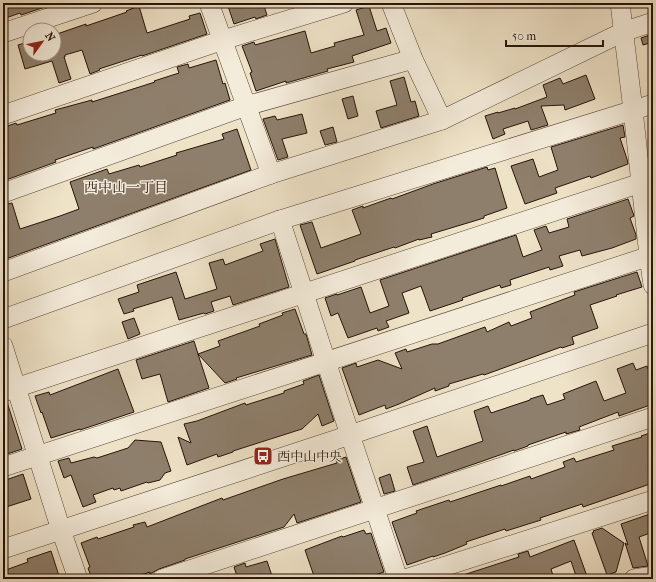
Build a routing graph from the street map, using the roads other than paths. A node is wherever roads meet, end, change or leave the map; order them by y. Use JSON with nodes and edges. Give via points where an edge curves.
{"nodes":[{"id":1,"x":93,"y":3,"type":"edge"},
{"id":2,"x":209,"y":3,"type":"edge"},
{"id":3,"x":344,"y":3,"type":"edge"},
{"id":4,"x":391,"y":3,"type":"edge"},
{"id":5,"x":620,"y":3,"type":"edge"},
{"id":6,"x":653,"y":22,"type":"edge"},
{"id":7,"x":623,"y":32,"type":"junction"},
{"id":8,"x":3,"y":33,"type":"edge"},
{"id":9,"x":222,"y":40,"type":"junction"},
{"id":10,"x":413,"y":59,"type":"junction"},
{"id":11,"x":653,"y":104,"type":"edge"},
{"id":12,"x":246,"y":106,"type":"junction"},
{"id":13,"x":633,"y":110,"type":"junction"},
{"id":14,"x":3,"y":115,"type":"edge"},
{"id":15,"x":442,"y":120,"type":"junction"},
{"id":16,"x":271,"y":174,"type":"junction"},
{"id":17,"x":647,"y":181,"type":"edge"},
{"id":18,"x":3,"y":193,"type":"edge"},
{"id":19,"x":280,"y":220,"type":"junction"},
{"id":20,"x":651,"y":256,"type":"edge"},
{"id":21,"x":3,"y":272,"type":"edge"},
{"id":22,"x":653,"y":285,"type":"edge"},
{"id":23,"x":305,"y":294,"type":"junction"},
{"id":24,"x":3,"y":318,"type":"edge"},
{"id":25,"x":653,"y":333,"type":"edge"},
{"id":26,"x":3,"y":346,"type":"edge"},
{"id":27,"x":326,"y":361,"type":"junction"},
{"id":28,"x":10,"y":390,"type":"edge"},
{"id":29,"x":653,"y":417,"type":"edge"},
{"id":30,"x":350,"y":435,"type":"junction"},
{"id":31,"x":38,"y":456,"type":"junction"},
{"id":32,"x":3,"y":467,"type":"edge"},
{"id":33,"x":653,"y":500,"type":"edge"},
{"id":34,"x":375,"y":509,"type":"junction"},
{"id":35,"x":61,"y":530,"type":"junction"},
{"id":36,"x":3,"y":549,"type":"edge"},
{"id":37,"x":653,"y":576,"type":"edge"},
{"id":38,"x":78,"y":579,"type":"edge"},
{"id":39,"x":162,"y":579,"type":"edge"},
{"id":40,"x":398,"y":579,"type":"edge"},
{"id":41,"x":405,"y":579,"type":"edge"},
{"id":42,"x":634,"y":579,"type":"edge"}],
"edges":[{"from":1,"to":8,"type":"street"},
{"from":2,"to":9,"type":"street"},
{"from":3,"to":9,"type":"street"},
{"from":4,"to":10,"type":"street"},
{"from":5,"to":7,"type":"street"},
{"from":6,"to":7,"type":"street"},
{"from":7,"to":13,"type":"street"},
{"from":7,"to":15,"type":"street"},
{"from":9,"to":12,"type":"street"},
{"from":9,"to":14,"type":"street"},
{"from":10,"to":12,"type":"street"},
{"from":10,"to":15,"type":"street"},
{"from":11,"to":13,"type":"street"},
{"from":12,"to":16,"type":"street"},
{"from":12,"to":18,"type":"street"},
{"from":13,"to":17,"type":"street"},
{"from":13,"to":19,"type":"street"},
{"from":15,"to":16,"type":"street"},
{"from":16,"to":21,"type":"street"},
{"from":17,"to":20,"type":"street"},
{"from":17,"to":23,"type":"street"},
{"from":19,"to":23,"type":"street"},
{"from":19,"to":24,"type":"street"},
{"from":20,"to":22,"type":"street"},
{"from":20,"to":27,"type":"street"},
{"from":23,"to":27,"type":"street"},
{"from":23,"to":28,"type":"street"},
{"from":25,"to":30,"type":"street"},
{"from":26,"to":28,"type":"street"},
{"from":27,"to":30,"type":"street"},
{"from":27,"to":31,"type":"street"},
{"from":28,"to":31,"type":"street"},
{"from":29,"to":34,"type":"street"},
{"from":30,"to":34,"type":"street"},
{"from":30,"to":35,"type":"street"},
{"from":31,"to":32,"type":"street"},
{"from":31,"to":35,"type":"street"},
{"from":33,"to":41,"type":"street"},
{"from":34,"to":39,"type":"street"},
{"from":34,"to":40,"type":"street"},
{"from":35,"to":36,"type":"street"},
{"from":35,"to":38,"type":"street"},
{"from":37,"to":42,"type":"street"}]}
